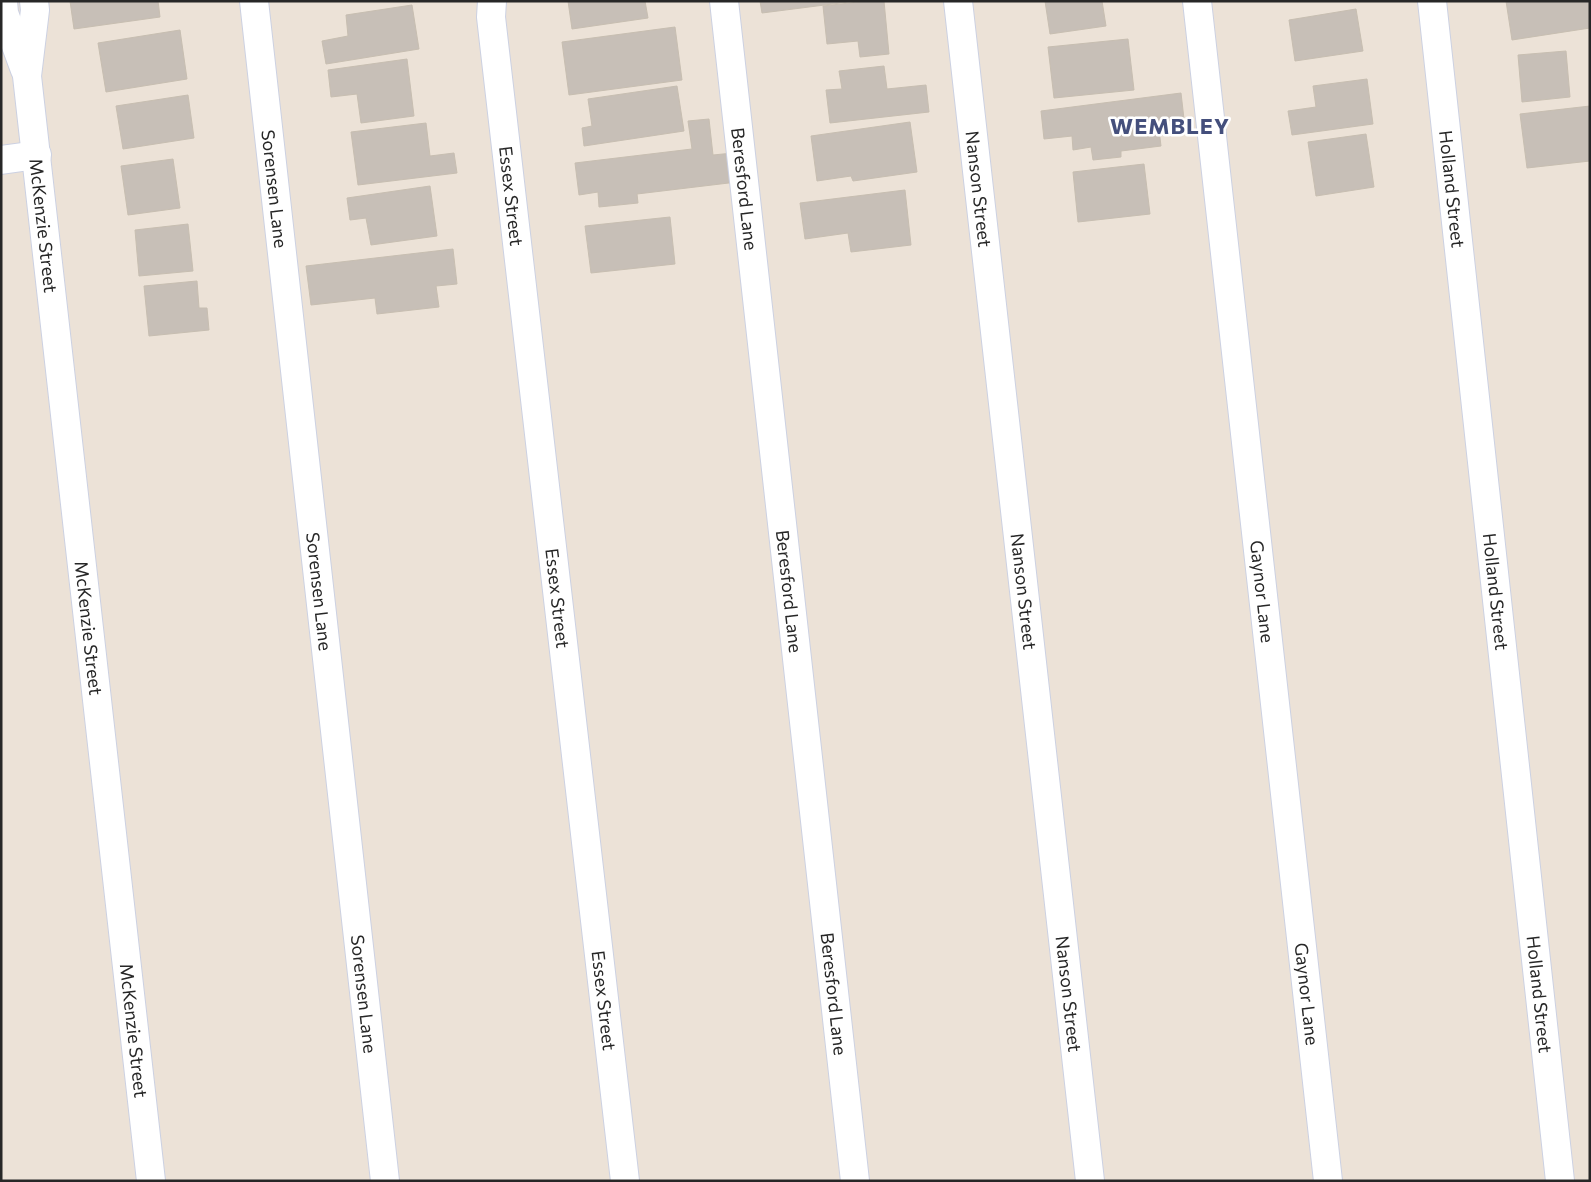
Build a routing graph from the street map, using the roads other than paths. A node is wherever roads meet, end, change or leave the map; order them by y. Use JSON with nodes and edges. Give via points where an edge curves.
{"nodes":[{"id":1,"x":3,"y":1,"type":"edge"},
{"id":2,"x":34,"y":1,"type":"edge"},
{"id":3,"x":254,"y":1,"type":"edge"},
{"id":4,"x":724,"y":1,"type":"edge"},
{"id":5,"x":958,"y":1,"type":"edge"},
{"id":6,"x":1197,"y":1,"type":"edge"},
{"id":7,"x":1432,"y":1,"type":"edge"},
{"id":8,"x":490,"y":6,"type":"edge"},
{"id":9,"x":27,"y":76,"type":"junction"},
{"id":10,"x":37,"y":155,"type":"junction"},
{"id":11,"x":1,"y":160,"type":"edge"},
{"id":12,"x":151,"y":1181,"type":"edge"},
{"id":13,"x":385,"y":1181,"type":"edge"},
{"id":14,"x":626,"y":1181,"type":"edge"},
{"id":15,"x":855,"y":1181,"type":"edge"},
{"id":16,"x":1090,"y":1181,"type":"edge"},
{"id":17,"x":1328,"y":1181,"type":"edge"},
{"id":18,"x":1560,"y":1181,"type":"edge"}],
"edges":[{"from":1,"to":9,"type":"street","name":"McKenzie Street"},
{"from":2,"to":9,"type":"street","name":"McKenzie Street"},
{"from":3,"to":13,"type":"street","name":"Sorensen Lane"},
{"from":4,"to":15,"type":"street","name":"Beresford Lane"},
{"from":5,"to":16,"type":"street","name":"Nanson Street"},
{"from":6,"to":17,"type":"street","name":"Gaynor Lane"},
{"from":7,"to":18,"type":"street","name":"Holland Street"},
{"from":8,"to":14,"type":"street","name":"Essex Street"},
{"from":9,"to":10,"type":"street","name":"McKenzie Street"},
{"from":10,"to":11,"type":"street"},
{"from":10,"to":12,"type":"street","name":"McKenzie Street"}]}
